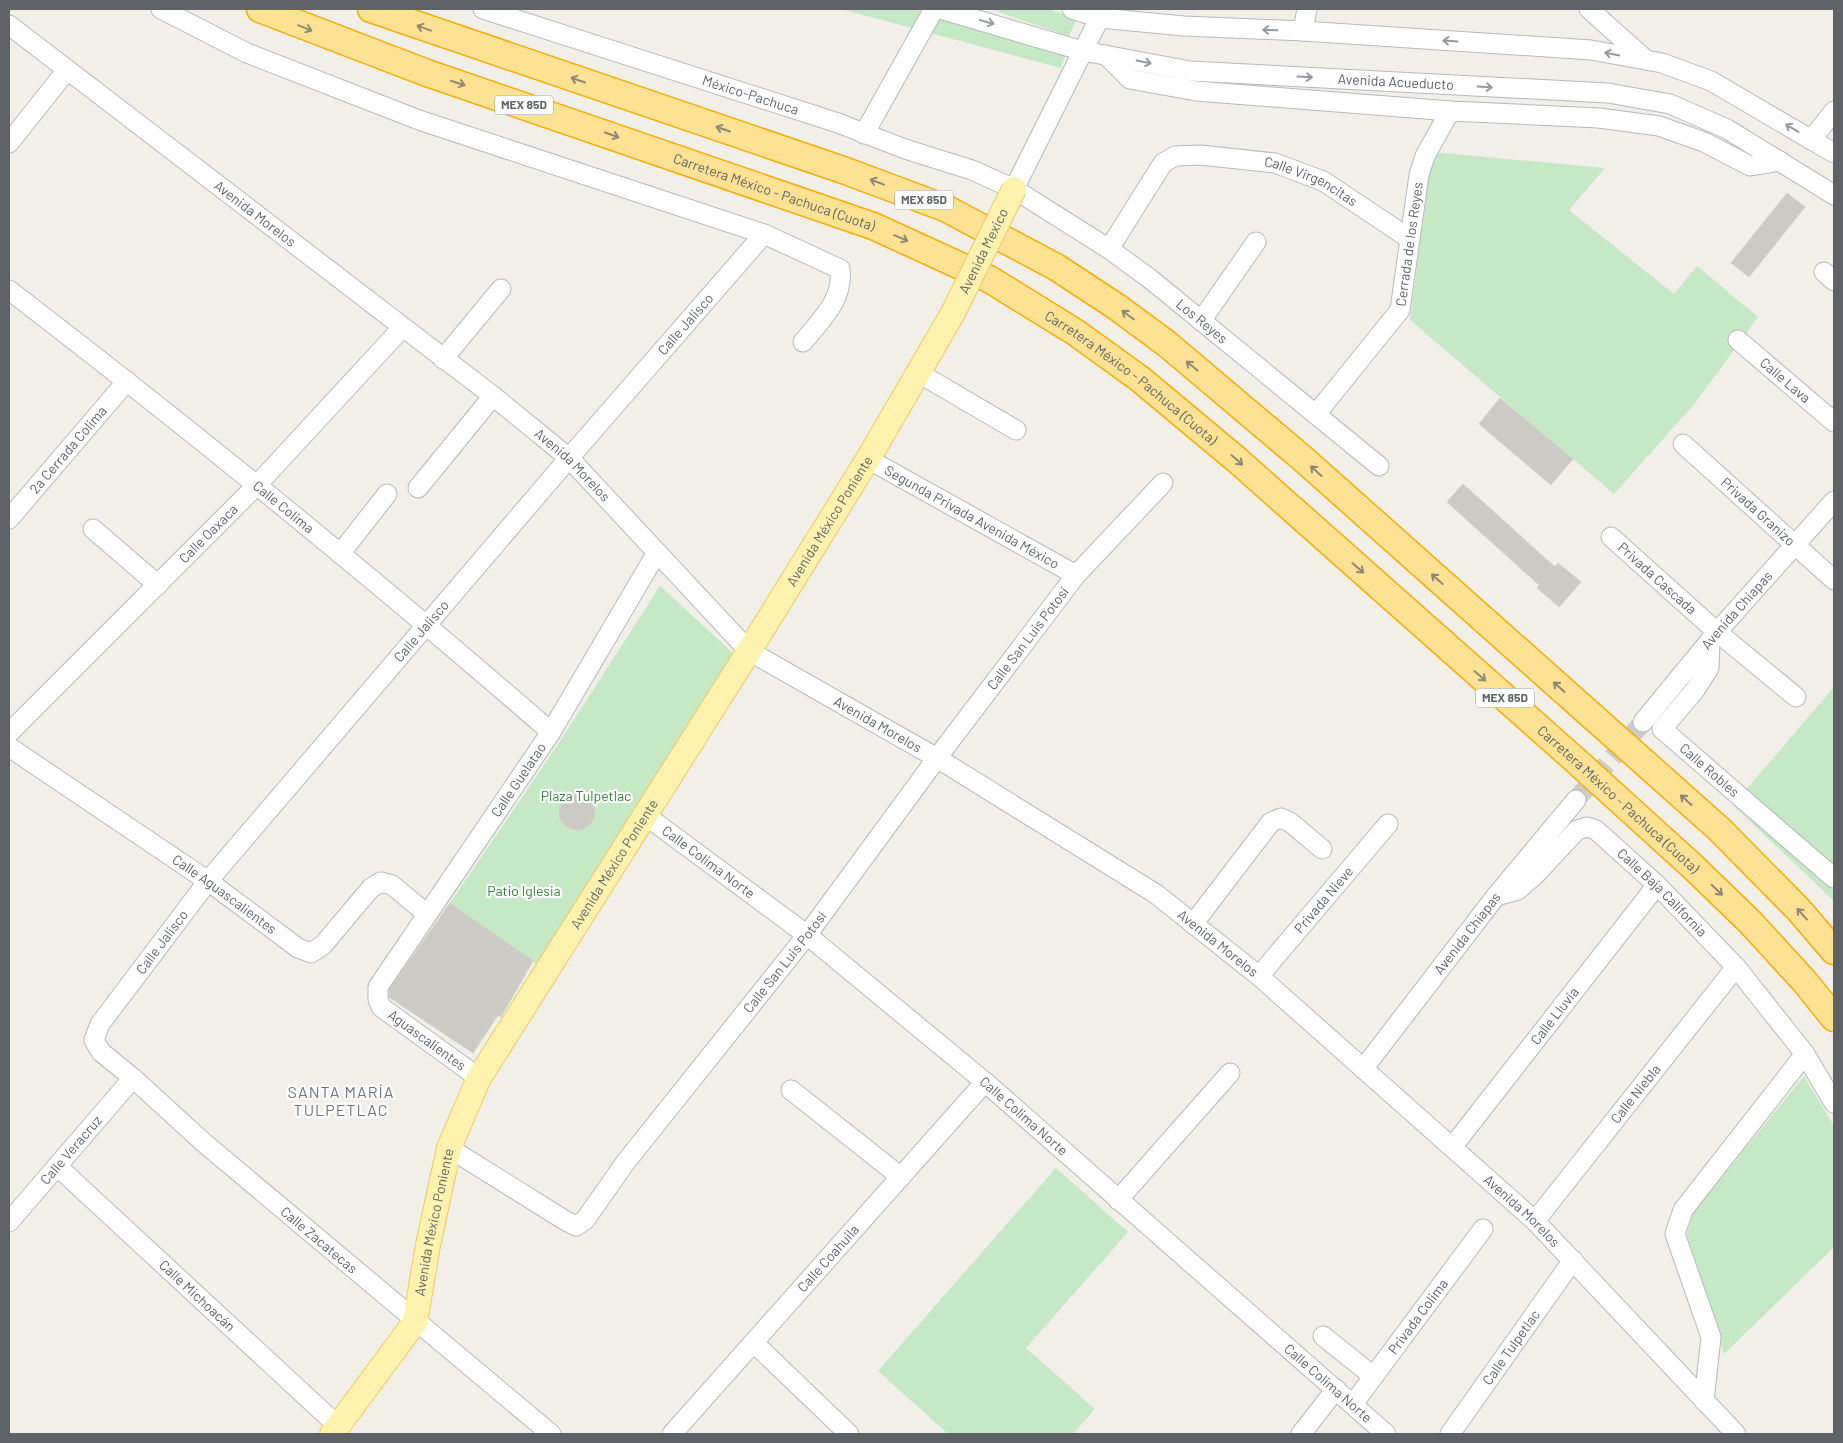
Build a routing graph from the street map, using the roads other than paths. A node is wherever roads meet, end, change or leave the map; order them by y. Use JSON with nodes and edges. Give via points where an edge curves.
{"nodes":[{"id":1,"x":161,"y":9,"type":"edge"},
{"id":2,"x":260,"y":9,"type":"edge"},
{"id":3,"x":372,"y":9,"type":"edge"},
{"id":4,"x":483,"y":9,"type":"edge"},
{"id":5,"x":934,"y":9,"type":"edge"},
{"id":6,"x":940,"y":9,"type":"edge"},
{"id":7,"x":1072,"y":9,"type":"edge"},
{"id":8,"x":1307,"y":9,"type":"edge"},
{"id":9,"x":1590,"y":9,"type":"edge"},
{"id":10,"x":1102,"y":14,"type":"edge"},
{"id":11,"x":9,"y":25,"type":"edge"},
{"id":12,"x":1303,"y":31,"type":"junction"},
{"id":13,"x":1083,"y":51,"type":"junction"},
{"id":14,"x":1106,"y":55,"type":"junction"},
{"id":15,"x":1646,"y":60,"type":"junction"},
{"id":16,"x":68,"y":70,"type":"junction"},
{"id":17,"x":1450,"y":111,"type":"junction"},
{"id":18,"x":1834,"y":111,"type":"edge"},
{"id":19,"x":864,"y":134,"type":"junction"},
{"id":20,"x":1811,"y":140,"type":"junction"},
{"id":21,"x":9,"y":143,"type":"edge"},
{"id":22,"x":1834,"y":153,"type":"edge"},
{"id":23,"x":1780,"y":161,"type":"junction"},
{"id":24,"x":1014,"y":189,"type":"junction"},
{"id":25,"x":1834,"y":195,"type":"edge"},
{"id":26,"x":764,"y":234,"type":"junction"},
{"id":27,"x":1410,"y":239,"type":"junction"},
{"id":28,"x":1256,"y":242,"type":"dead end"},
{"id":29,"x":1109,"y":249,"type":"junction"},
{"id":30,"x":501,"y":289,"type":"dead end"},
{"id":31,"x":9,"y":290,"type":"edge"},
{"id":32,"x":952,"y":313,"type":"joint"},
{"id":33,"x":1201,"y":321,"type":"junction"},
{"id":34,"x":402,"y":328,"type":"junction"},
{"id":35,"x":1738,"y":340,"type":"dead end"},
{"id":36,"x":803,"y":342,"type":"dead end"},
{"id":37,"x":443,"y":359,"type":"junction"},
{"id":38,"x":917,"y":372,"type":"junction"},
{"id":39,"x":127,"y":381,"type":"junction"},
{"id":40,"x":493,"y":396,"type":"junction"},
{"id":41,"x":1316,"y":414,"type":"junction"},
{"id":42,"x":1834,"y":422,"type":"edge"},
{"id":43,"x":1016,"y":430,"type":"dead end"},
{"id":44,"x":1683,"y":444,"type":"dead end"},
{"id":45,"x":569,"y":458,"type":"junction"},
{"id":46,"x":868,"y":459,"type":"junction"},
{"id":47,"x":1380,"y":466,"type":"dead end"},
{"id":48,"x":1163,"y":482,"type":"dead end"},
{"id":49,"x":257,"y":485,"type":"junction"},
{"id":50,"x":418,"y":488,"type":"dead end"},
{"id":51,"x":387,"y":494,"type":"dead end"},
{"id":52,"x":1834,"y":501,"type":"edge"},
{"id":53,"x":9,"y":519,"type":"edge"},
{"id":54,"x":93,"y":529,"type":"dead end"},
{"id":55,"x":1611,"y":537,"type":"dead end"},
{"id":56,"x":1795,"y":545,"type":"junction"},
{"id":57,"x":340,"y":554,"type":"junction"},
{"id":58,"x":656,"y":554,"type":"junction"},
{"id":59,"x":1076,"y":575,"type":"junction"},
{"id":60,"x":1834,"y":580,"type":"edge"},
{"id":61,"x":158,"y":585,"type":"junction"},
{"id":62,"x":428,"y":625,"type":"junction"},
{"id":63,"x":1713,"y":638,"type":"junction"},
{"id":64,"x":749,"y":651,"type":"junction"},
{"id":65,"x":1796,"y":697,"type":"dead end"},
{"id":66,"x":1643,"y":722,"type":"tunnel mouth"},
{"id":67,"x":551,"y":732,"type":"junction"},
{"id":68,"x":9,"y":733,"type":"edge"},
{"id":69,"x":9,"y":747,"type":"edge"},
{"id":70,"x":937,"y":758,"type":"junction"},
{"id":71,"x":1576,"y":800,"type":"tunnel mouth"},
{"id":72,"x":645,"y":815,"type":"junction"},
{"id":73,"x":1388,"y":824,"type":"dead end"},
{"id":74,"x":1322,"y":849,"type":"dead end"},
{"id":75,"x":1834,"y":878,"type":"edge"},
{"id":76,"x":208,"y":881,"type":"junction"},
{"id":77,"x":1658,"y":885,"type":"junction"},
{"id":78,"x":1496,"y":896,"type":"junction"},
{"id":79,"x":427,"y":914,"type":"junction"},
{"id":80,"x":1193,"y":924,"type":"junction"},
{"id":81,"x":807,"y":935,"type":"junction"},
{"id":82,"x":1834,"y":951,"type":"edge"},
{"id":83,"x":1736,"y":967,"type":"junction"},
{"id":84,"x":1259,"y":976,"type":"junction"},
{"id":85,"x":378,"y":999,"type":"joint"},
{"id":86,"x":1834,"y":1018,"type":"edge"},
{"id":87,"x":94,"y":1040,"type":"joint"},
{"id":88,"x":1805,"y":1054,"type":"junction"},
{"id":89,"x":1363,"y":1069,"type":"junction"},
{"id":90,"x":1230,"y":1073,"type":"dead end"},
{"id":91,"x":133,"y":1078,"type":"junction"},
{"id":92,"x":479,"y":1078,"type":"junction"},
{"id":93,"x":985,"y":1082,"type":"junction"},
{"id":94,"x":791,"y":1090,"type":"dead end"},
{"id":95,"x":1834,"y":1103,"type":"edge"},
{"id":96,"x":1453,"y":1146,"type":"junction"},
{"id":97,"x":449,"y":1148,"type":"junction"},
{"id":98,"x":57,"y":1166,"type":"junction"},
{"id":99,"x":901,"y":1177,"type":"junction"},
{"id":100,"x":1118,"y":1200,"type":"junction"},
{"id":101,"x":1535,"y":1221,"type":"junction"},
{"id":102,"x":9,"y":1222,"type":"edge"},
{"id":103,"x":1483,"y":1230,"type":"dead end"},
{"id":104,"x":1573,"y":1260,"type":"junction"},
{"id":105,"x":415,"y":1322,"type":"junction"},
{"id":106,"x":1324,"y":1336,"type":"dead end"},
{"id":107,"x":754,"y":1343,"type":"junction"},
{"id":108,"x":1373,"y":1376,"type":"junction"},
{"id":109,"x":1336,"y":1389,"type":"junction"},
{"id":110,"x":1704,"y":1402,"type":"junction"},
{"id":111,"x":1353,"y":1404,"type":"junction"},
{"id":112,"x":335,"y":1430,"type":"edge"},
{"id":113,"x":551,"y":1434,"type":"edge"},
{"id":114,"x":672,"y":1434,"type":"edge"},
{"id":115,"x":849,"y":1434,"type":"edge"},
{"id":116,"x":1301,"y":1434,"type":"edge"},
{"id":117,"x":1386,"y":1434,"type":"edge"},
{"id":118,"x":1450,"y":1434,"type":"edge"},
{"id":119,"x":1736,"y":1434,"type":"edge"}],
"edges":[{"from":1,"to":26,"type":"street","via":[[247,54],[419,120]]},
{"from":2,"to":86,"type":"highway","name":"Carretera México - Pachuca (Cuota)","number":"MEX 85D","one_way":true,"via":[[427,73],[873,226],[989,280],[1075,332],[1140,379],[1237,460],[1574,758],[1750,922]]},
{"from":82,"to":3,"type":"highway","number":"MEX 85D","one_way":true,"via":[[1798,909],[1719,829],[1302,458],[1166,344],[1056,267],[945,208],[871,180]]},
{"from":4,"to":19,"type":"street","name":"México-Pachuca"},
{"from":5,"to":19,"type":"street"},
{"from":6,"to":13,"type":"street","name":"Avenida Acueducto","one_way":true},
{"from":7,"to":10,"type":"street"},
{"from":8,"to":12,"type":"street"},
{"from":9,"to":15,"type":"street"},
{"from":12,"to":10,"type":"street","one_way":true,"via":[[1184,26]]},
{"from":10,"to":13,"type":"street"},
{"from":11,"to":16,"type":"street","name":"Avenida Morelos"},
{"from":15,"to":12,"type":"street","one_way":true,"via":[[1591,50]]},
{"from":13,"to":14,"type":"street","name":"Avenida Acueducto"},
{"from":13,"to":24,"type":"street"},
{"from":14,"to":17,"type":"street","via":[[1130,79],[1196,91]]},
{"from":14,"to":23,"type":"street","name":"Avenida Acueducto","one_way":true,"via":[[1190,71],[1608,93],[1670,104],[1727,129]]},
{"from":20,"to":15,"type":"street","one_way":true,"via":[[1711,81]]},
{"from":16,"to":21,"type":"street"},
{"from":16,"to":34,"type":"street","name":"Avenida Morelos"},
{"from":17,"to":23,"type":"street","via":[[1599,118],[1659,126],[1704,142],[1750,166]]},
{"from":17,"to":27,"type":"street","name":"Cerrada de los Reyes","via":[[1425,156],[1419,175]]},
{"from":18,"to":20,"type":"street"},
{"from":19,"to":24,"type":"street","name":"México-Pachuca","via":[[972,170]]},
{"from":20,"to":22,"type":"street"},
{"from":23,"to":25,"type":"street","name":"Avenida Acueducto"},
{"from":24,"to":29,"type":"street","name":"Los Reyes"},
{"from":24,"to":32,"type":"main road","name":"Avenida Mexico","bridge":true},
{"from":26,"to":36,"type":"street","via":[[840,269],[842,282],[831,308]]},
{"from":26,"to":45,"type":"street","name":"Calle Jalisco"},
{"from":27,"to":29,"type":"street","name":"Calle Virgencitas","via":[[1324,182],[1275,163],[1200,155],[1175,156],[1163,163]]},
{"from":27,"to":41,"type":"street","name":"Cerrada de los Reyes","via":[[1400,310]]},
{"from":28,"to":33,"type":"street"},
{"from":29,"to":33,"type":"street","name":"Los Reyes"},
{"from":30,"to":37,"type":"street"},
{"from":31,"to":39,"type":"street","name":"Calle Colima"},
{"from":32,"to":38,"type":"main road","name":"Avenida México Poniente"},
{"from":33,"to":41,"type":"street","name":"Los Reyes"},
{"from":34,"to":37,"type":"street","name":"Avenida Morelos"},
{"from":34,"to":49,"type":"street","name":"Calle Oaxaca"},
{"from":35,"to":42,"type":"street","name":"Calle Lava"},
{"from":37,"to":40,"type":"street","name":"Avenida Morelos"},
{"from":38,"to":43,"type":"street"},
{"from":38,"to":46,"type":"main road","name":"Avenida México Poniente"},
{"from":39,"to":49,"type":"street","name":"Calle Colima"},
{"from":39,"to":53,"type":"street","name":"2a Cerrada Colima"},
{"from":40,"to":45,"type":"street","name":"Avenida Morelos"},
{"from":40,"to":50,"type":"street"},
{"from":41,"to":47,"type":"street","name":"Los Reyes"},
{"from":44,"to":56,"type":"street","name":"Privada Granizo"},
{"from":45,"to":58,"type":"street","name":"Avenida Morelos"},
{"from":45,"to":62,"type":"street","name":"Calle Jalisco"},
{"from":46,"to":59,"type":"street","name":"Segunda Privada Avenida México"},
{"from":46,"to":64,"type":"main road","name":"Avenida México Poniente"},
{"from":48,"to":59,"type":"street","name":"Calle San Luis Potosí"},
{"from":49,"to":57,"type":"street","name":"Calle Colima"},
{"from":49,"to":61,"type":"street","name":"Calle Oaxaca"},
{"from":51,"to":57,"type":"street"},
{"from":52,"to":56,"type":"street","name":"Avenida Chiapas"},
{"from":54,"to":61,"type":"street"},
{"from":55,"to":63,"type":"street","name":"Privada Cascada"},
{"from":56,"to":60,"type":"street","name":"Privada Granizo"},
{"from":56,"to":63,"type":"street","name":"Avenida Chiapas"},
{"from":57,"to":62,"type":"street","name":"Calle Colima"},
{"from":58,"to":64,"type":"street","name":"Avenida Morelos"},
{"from":58,"to":67,"type":"street","name":"Calle Guelatao"},
{"from":59,"to":70,"type":"street","name":"Calle San Luis Potosí"},
{"from":61,"to":68,"type":"street","name":"Calle Oaxaca"},
{"from":62,"to":67,"type":"street","name":"Calle Colima"},
{"from":62,"to":76,"type":"street","name":"Calle Jalisco"},
{"from":63,"to":65,"type":"street","name":"Privada Cascada"},
{"from":63,"to":66,"type":"street","name":"Avenida Chiapas"},
{"from":63,"to":75,"type":"street","name":"Calle Robles","via":[[1709,668],[1662,729]]},
{"from":64,"to":70,"type":"street","name":"Avenida Morelos"},
{"from":64,"to":72,"type":"main road","name":"Avenida México Poniente"},
{"from":67,"to":79,"type":"street","name":"Calle Guelatao"},
{"from":69,"to":76,"type":"street","name":"Calle Aguascalientes"},
{"from":70,"to":80,"type":"street","name":"Avenida Morelos","via":[[1156,894]]},
{"from":70,"to":81,"type":"street","name":"Calle San Luis Potosí"},
{"from":71,"to":78,"type":"street","name":"Avenida Chiapas"},
{"from":72,"to":81,"type":"street","name":"Calle Colima Norte"},
{"from":72,"to":92,"type":"main road","name":"Avenida México Poniente"},
{"from":73,"to":84,"type":"street","name":"Privada Nieve"},
{"from":74,"to":80,"type":"street","via":[[1290,822],[1281,818],[1271,822]]},
{"from":76,"to":79,"type":"street","name":"Calle Aguascalientes","via":[[298,948],[311,953],[323,945],[371,888],[381,882],[392,885]]},
{"from":76,"to":87,"type":"street","name":"Calle Jalisco","via":[[100,1024]]},
{"from":77,"to":78,"type":"street","name":"Calle Baja California","via":[[1596,830],[1587,827],[1578,830],[1518,890]]},
{"from":77,"to":83,"type":"street","name":"Calle Baja California"},
{"from":77,"to":96,"type":"street","name":"Calle Lluvia"},
{"from":78,"to":89,"type":"street","name":"Avenida Chiapas"},
{"from":79,"to":85,"type":"street","name":"Calle Guelatao","via":[[378,987]]},
{"from":80,"to":84,"type":"street","name":"Avenida Morelos"},
{"from":81,"to":93,"type":"street","name":"Calle Colima Norte"},
{"from":81,"to":97,"type":"street","name":"Calle San Luis Potosí","via":[[625,1163],[585,1220],[576,1226]]},
{"from":83,"to":88,"type":"street","name":"Calle Baja California"},
{"from":83,"to":101,"type":"street","name":"Calle Niebla"},
{"from":84,"to":89,"type":"street","name":"Avenida Morelos"},
{"from":85,"to":92,"type":"street","name":"Aguascalientes","via":[[381,1007]]},
{"from":87,"to":91,"type":"street","name":"Calle Zacatecas","via":[[101,1052]]},
{"from":88,"to":95,"type":"street","name":"Calle Baja California"},
{"from":88,"to":110,"type":"street","via":[[1683,1210],[1675,1234],[1710,1337]]},
{"from":89,"to":96,"type":"street","name":"Avenida Morelos"},
{"from":90,"to":100,"type":"street"},
{"from":91,"to":98,"type":"street","name":"Calle Veracruz"},
{"from":91,"to":105,"type":"street","name":"Calle Zacatecas","via":[[203,1142]]},
{"from":92,"to":97,"type":"main road","name":"Avenida México Poniente"},
{"from":93,"to":99,"type":"street","name":"Calle Coahuila"},
{"from":93,"to":100,"type":"street","name":"Calle Colima Norte"},
{"from":94,"to":99,"type":"street"},
{"from":96,"to":101,"type":"street","name":"Avenida Morelos"},
{"from":97,"to":105,"type":"main road","name":"Avenida México Poniente"},
{"from":98,"to":102,"type":"street","name":"Calle Veracruz"},
{"from":98,"to":112,"type":"street","name":"Calle Michoacán"},
{"from":99,"to":107,"type":"street","name":"Calle Coahuila"},
{"from":100,"to":109,"type":"street","name":"Calle Colima Norte"},
{"from":101,"to":104,"type":"street","name":"Avenida Morelos"},
{"from":103,"to":108,"type":"street","name":"Privada Colima"},
{"from":104,"to":110,"type":"street","name":"Avenida Morelos"},
{"from":104,"to":118,"type":"street","name":"Calle Tulpetlac"},
{"from":105,"to":112,"type":"main road","name":"Avenida México Poniente"},
{"from":105,"to":113,"type":"street","name":"Calle Zacatecas"},
{"from":106,"to":108,"type":"street"},
{"from":107,"to":114,"type":"street","name":"Calle Coahuila"},
{"from":107,"to":115,"type":"street"},
{"from":108,"to":111,"type":"street","name":"Privada Colima"},
{"from":109,"to":111,"type":"street","name":"Calle Colima Norte"},
{"from":109,"to":116,"type":"street"},
{"from":110,"to":119,"type":"street","name":"Avenida Morelos"},
{"from":111,"to":117,"type":"street","name":"Calle Colima Norte"}]}
